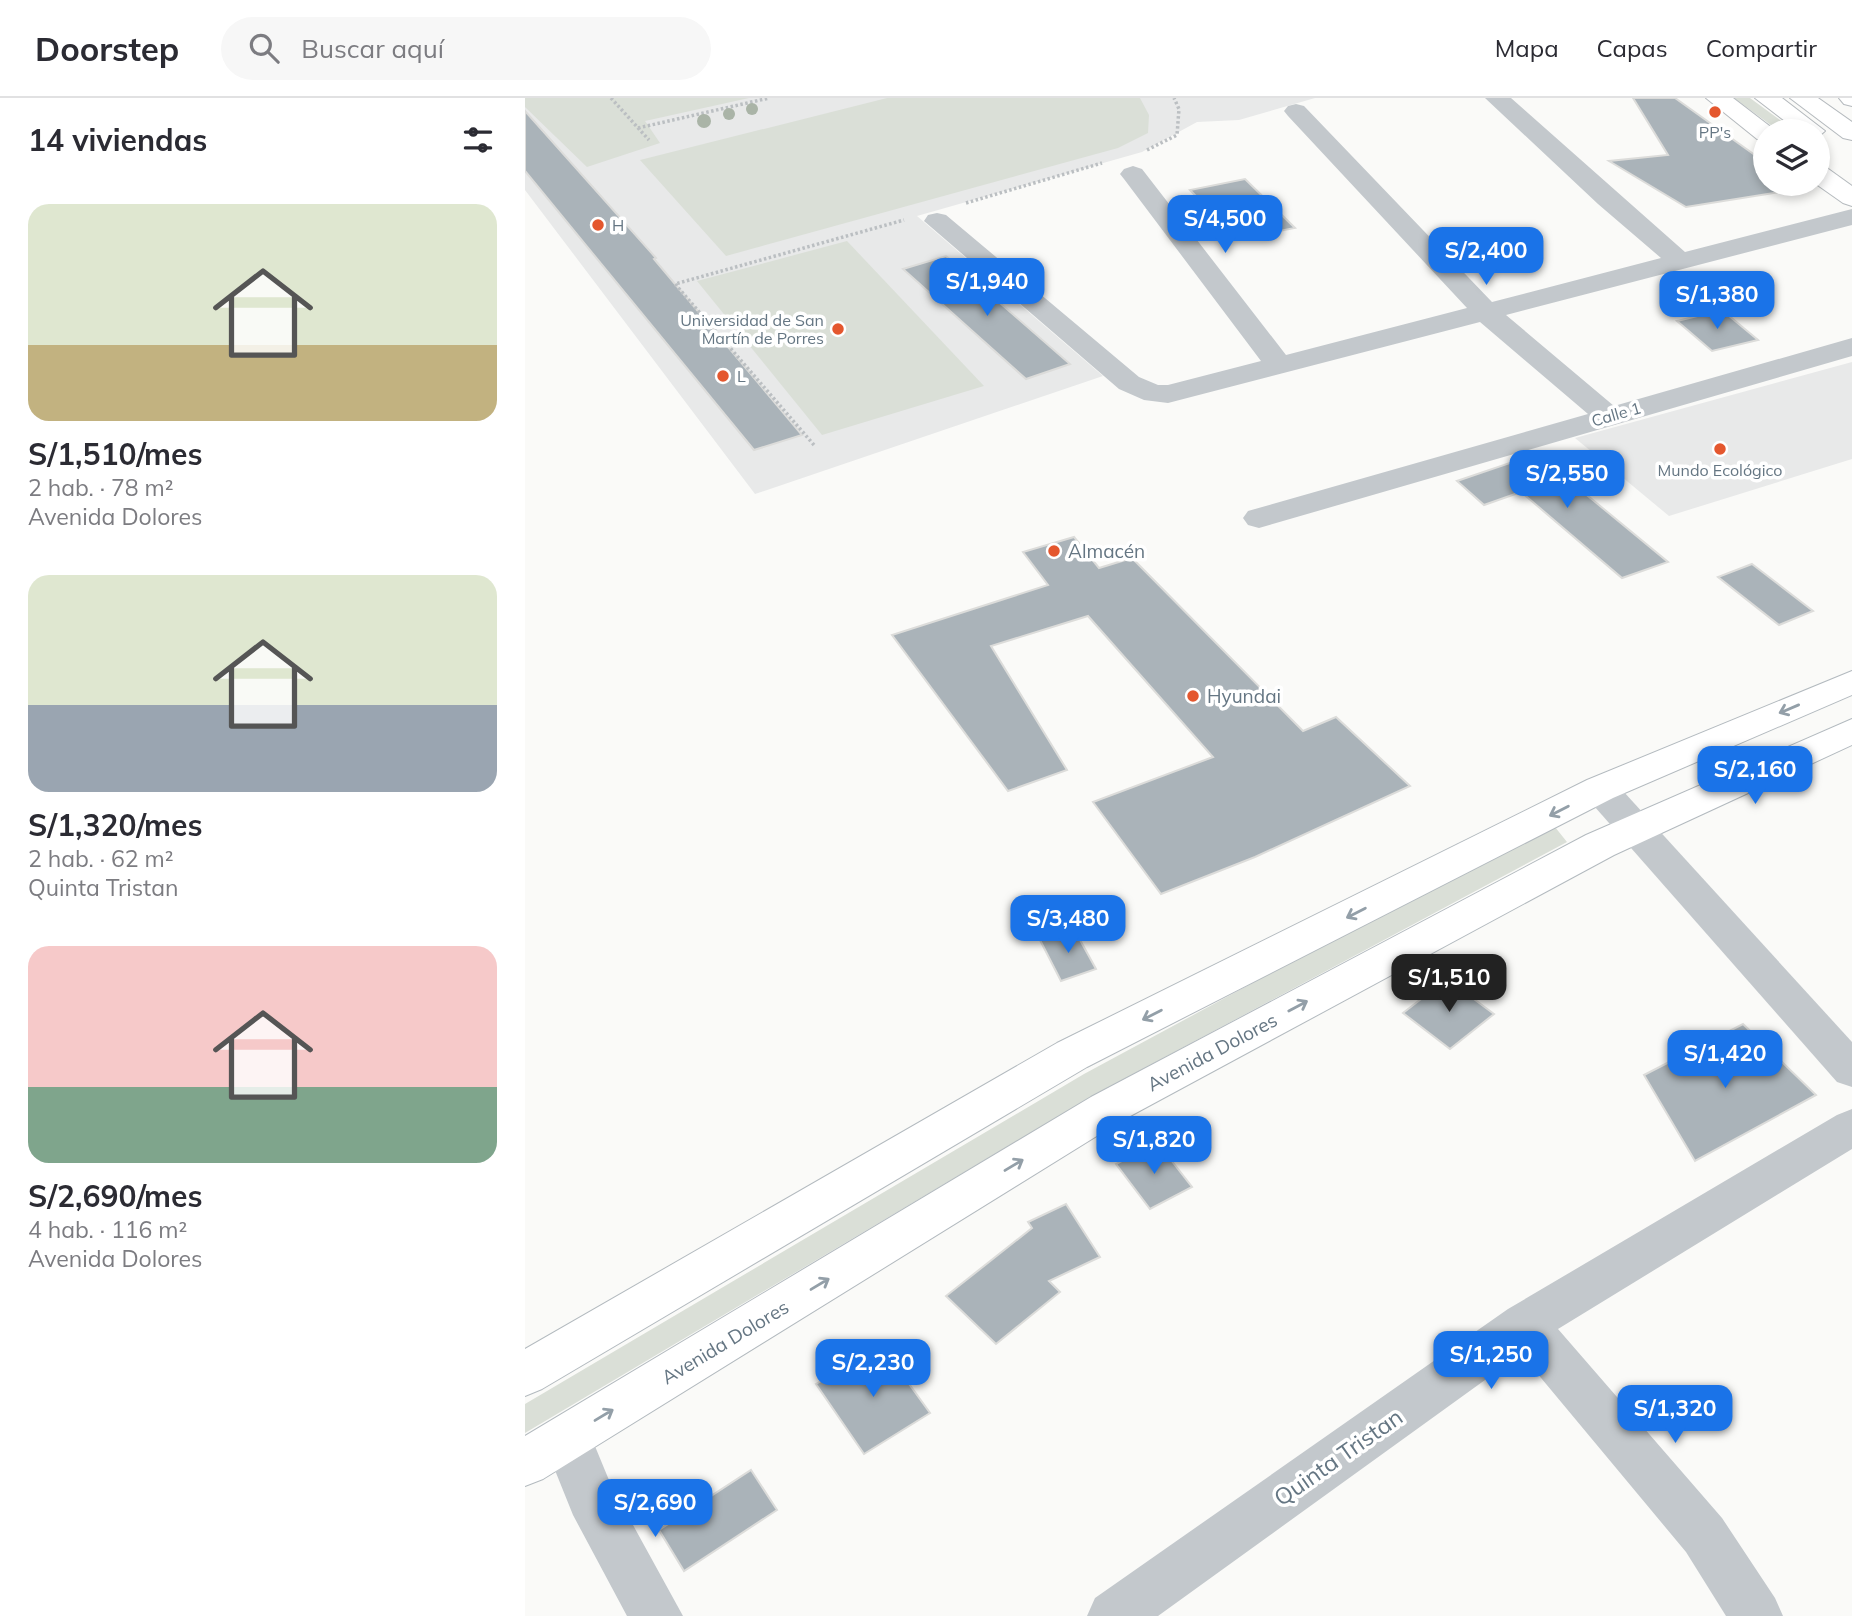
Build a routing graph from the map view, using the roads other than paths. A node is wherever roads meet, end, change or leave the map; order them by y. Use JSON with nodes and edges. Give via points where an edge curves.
{"nodes":[{"id":1,"x":1497,"y":98,"type":"edge"},
{"id":2,"x":1718,"y":98,"type":"edge"},
{"id":3,"x":1767,"y":98,"type":"edge"},
{"id":4,"x":1802,"y":98,"type":"edge"},
{"id":5,"x":1296,"y":111,"type":"dead end"},
{"id":6,"x":1796,"y":119,"type":"edge"},
{"id":7,"x":1753,"y":124,"type":"edge"},
{"id":8,"x":1852,"y":133,"type":"edge"},
{"id":9,"x":1830,"y":144,"type":"edge"},
{"id":10,"x":1852,"y":160,"type":"edge"},
{"id":11,"x":1137,"y":163,"type":"road end"},
{"id":12,"x":1830,"y":182,"type":"edge"},
{"id":13,"x":1852,"y":198,"type":"edge"},
{"id":14,"x":1852,"y":217,"type":"edge"},
{"id":15,"x":937,"y":221,"type":"dead end"},
{"id":16,"x":1681,"y":262,"type":"junction"},
{"id":17,"x":1486,"y":312,"type":"junction"},
{"id":18,"x":1852,"y":347,"type":"edge"},
{"id":19,"x":1280,"y":366,"type":"junction"},
{"id":20,"x":1608,"y":416,"type":"junction"},
{"id":21,"x":1259,"y":518,"type":"dead end"},
{"id":22,"x":1852,"y":682,"type":"edge"},
{"id":23,"x":1852,"y":731,"type":"edge"},
{"id":24,"x":1601,"y":789,"type":"junction"},
{"id":25,"x":1635,"y":828,"type":"junction"},
{"id":26,"x":1852,"y":1070,"type":"edge"},
{"id":27,"x":1852,"y":1128,"type":"edge"},
{"id":28,"x":1525,"y":1324,"type":"junction"},
{"id":29,"x":525,"y":1374,"type":"edge"},
{"id":30,"x":568,"y":1438,"type":"junction"},
{"id":31,"x":525,"y":1463,"type":"edge"},
{"id":32,"x":656,"y":1616,"type":"edge"},
{"id":33,"x":1114,"y":1616,"type":"edge"},
{"id":34,"x":1756,"y":1616,"type":"edge"}],
"edges":[{"from":1,"to":16,"type":"street"},
{"from":2,"to":7,"type":"main road"},
{"from":3,"to":6,"type":"main road"},
{"from":4,"to":8,"type":"main road"},
{"from":5,"to":17,"type":"street"},
{"from":9,"to":10,"type":"main road"},
{"from":11,"to":19,"type":"street"},
{"from":12,"to":13,"type":"main road"},
{"from":14,"to":16,"type":"street"},
{"from":15,"to":19,"type":"street","via":[[1139,390],[1168,394]]},
{"from":16,"to":17,"type":"street"},
{"from":17,"to":19,"type":"street"},
{"from":17,"to":20,"type":"street"},
{"from":18,"to":20,"type":"street","name":"Calle 1"},
{"from":20,"to":21,"type":"street","name":"Calle 1"},
{"from":22,"to":24,"type":"main road","one_way":true},
{"from":23,"to":25,"type":"main road","name":"Avenida Dolores"},
{"from":24,"to":25,"type":"street"},
{"from":24,"to":29,"type":"main road","one_way":true,"via":[[1072,1055]]},
{"from":25,"to":26,"type":"street"},
{"from":30,"to":25,"type":"main road","name":"Avenida Dolores","one_way":true,"via":[[1106,1109]]},
{"from":27,"to":28,"type":"street","name":"Quinta Tristan"},
{"from":28,"to":33,"type":"street","name":"Quinta Tristan"},
{"from":28,"to":34,"type":"street","via":[[1704,1535]]},
{"from":30,"to":31,"type":"main road","name":"Avenida Dolores"},
{"from":30,"to":32,"type":"street","via":[[591,1498]]}]}
